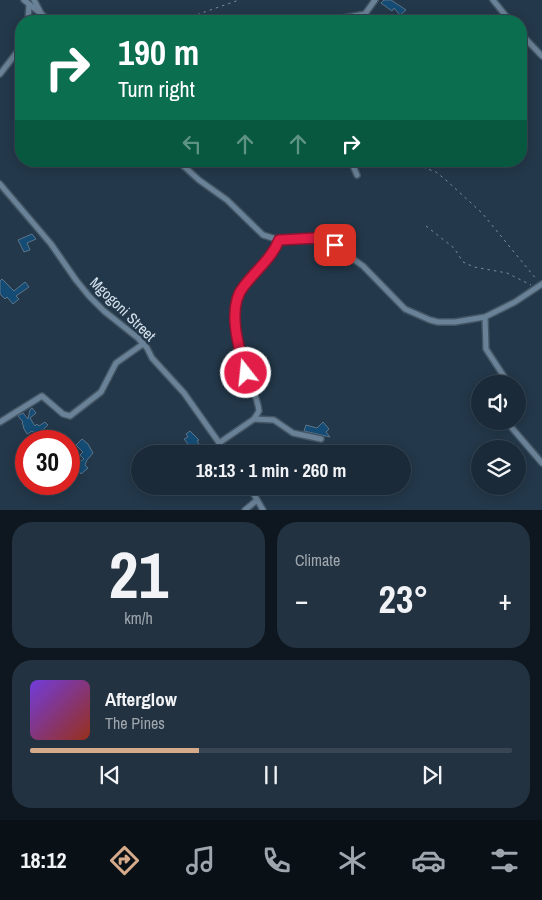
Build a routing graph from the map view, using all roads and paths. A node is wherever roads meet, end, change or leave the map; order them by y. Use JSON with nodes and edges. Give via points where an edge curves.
{"nodes":[{"id":1,"x":24,"y":0,"type":"edge"},
{"id":2,"x":34,"y":0,"type":"edge"},
{"id":3,"x":239,"y":0,"type":"edge"},
{"id":4,"x":375,"y":0,"type":"edge"},
{"id":5,"x":493,"y":0,"type":"edge"},
{"id":6,"x":29,"y":6,"type":"junction"},
{"id":7,"x":28,"y":15,"type":"edge"},
{"id":8,"x":38,"y":15,"type":"edge"},
{"id":9,"x":40,"y":15,"type":"edge"},
{"id":10,"x":196,"y":15,"type":"edge"},
{"id":11,"x":360,"y":15,"type":"edge"},
{"id":12,"x":505,"y":15,"type":"edge"},
{"id":13,"x":527,"y":40,"type":"edge"},
{"id":14,"x":15,"y":55,"type":"edge"},
{"id":15,"x":542,"y":56,"type":"edge"},
{"id":16,"x":0,"y":74,"type":"edge"},
{"id":17,"x":185,"y":167,"type":"edge"},
{"id":18,"x":354,"y":167,"type":"edge"},
{"id":19,"x":425,"y":167,"type":"edge"},
{"id":20,"x":357,"y":175,"type":"dead end"},
{"id":21,"x":0,"y":184,"type":"edge"},
{"id":22,"x":426,"y":226,"type":"dead end"},
{"id":23,"x":279,"y":240,"type":"junction"},
{"id":24,"x":540,"y":285,"type":"edge"},
{"id":25,"x":485,"y":317,"type":"junction"},
{"id":26,"x":143,"y":344,"type":"junction"},
{"id":27,"x":503,"y":375,"type":"edge"},
{"id":28,"x":254,"y":419,"type":"junction"},
{"id":29,"x":0,"y":422,"type":"edge"},
{"id":30,"x":514,"y":430,"type":"edge"},
{"id":31,"x":321,"y":439,"type":"dead end"},
{"id":32,"x":220,"y":443,"type":"joint"},
{"id":33,"x":542,"y":463,"type":"edge"},
{"id":34,"x":254,"y":495,"type":"edge"},
{"id":35,"x":257,"y":500,"type":"junction"},
{"id":36,"x":245,"y":510,"type":"edge"},
{"id":37,"x":263,"y":510,"type":"edge"}],
"edges":[{"from":1,"to":6,"type":"street"},
{"from":2,"to":9,"type":"street"},
{"from":3,"to":10,"type":"path"},
{"from":4,"to":11,"type":"street","via":[[365,14]]},
{"from":5,"to":12,"type":"street"},
{"from":6,"to":7,"type":"street"},
{"from":6,"to":8,"type":"street"},
{"from":13,"to":15,"type":"street"},
{"from":14,"to":16,"type":"street"},
{"from":17,"to":23,"type":"street","via":[[227,200],[263,235]]},
{"from":18,"to":20,"type":"street"},
{"from":19,"to":24,"type":"path","via":[[436,172],[482,213]]},
{"from":21,"to":26,"type":"street","name":"Mgogoni Street","via":[[51,244],[89,296]]},
{"from":22,"to":24,"type":"path","via":[[454,248],[463,262]]},
{"from":23,"to":25,"type":"street","via":[[317,238],[329,242],[362,266],[405,310],[421,317],[446,323]]},
{"from":23,"to":28,"type":"street","via":[[272,255],[242,289],[236,304],[241,356],[259,411]]},
{"from":24,"to":25,"type":"street"},
{"from":25,"to":27,"type":"street","via":[[486,348]]},
{"from":26,"to":29,"type":"street","via":[[116,363],[101,392],[70,416],[42,396]]},
{"from":26,"to":32,"type":"street","name":"Mgogoni Street"},
{"from":28,"to":31,"type":"street","via":[[274,420],[293,433]]},
{"from":28,"to":32,"type":"street"},
{"from":30,"to":33,"type":"street"},
{"from":34,"to":35,"type":"street"},
{"from":35,"to":36,"type":"street"},
{"from":35,"to":37,"type":"street"}]}
